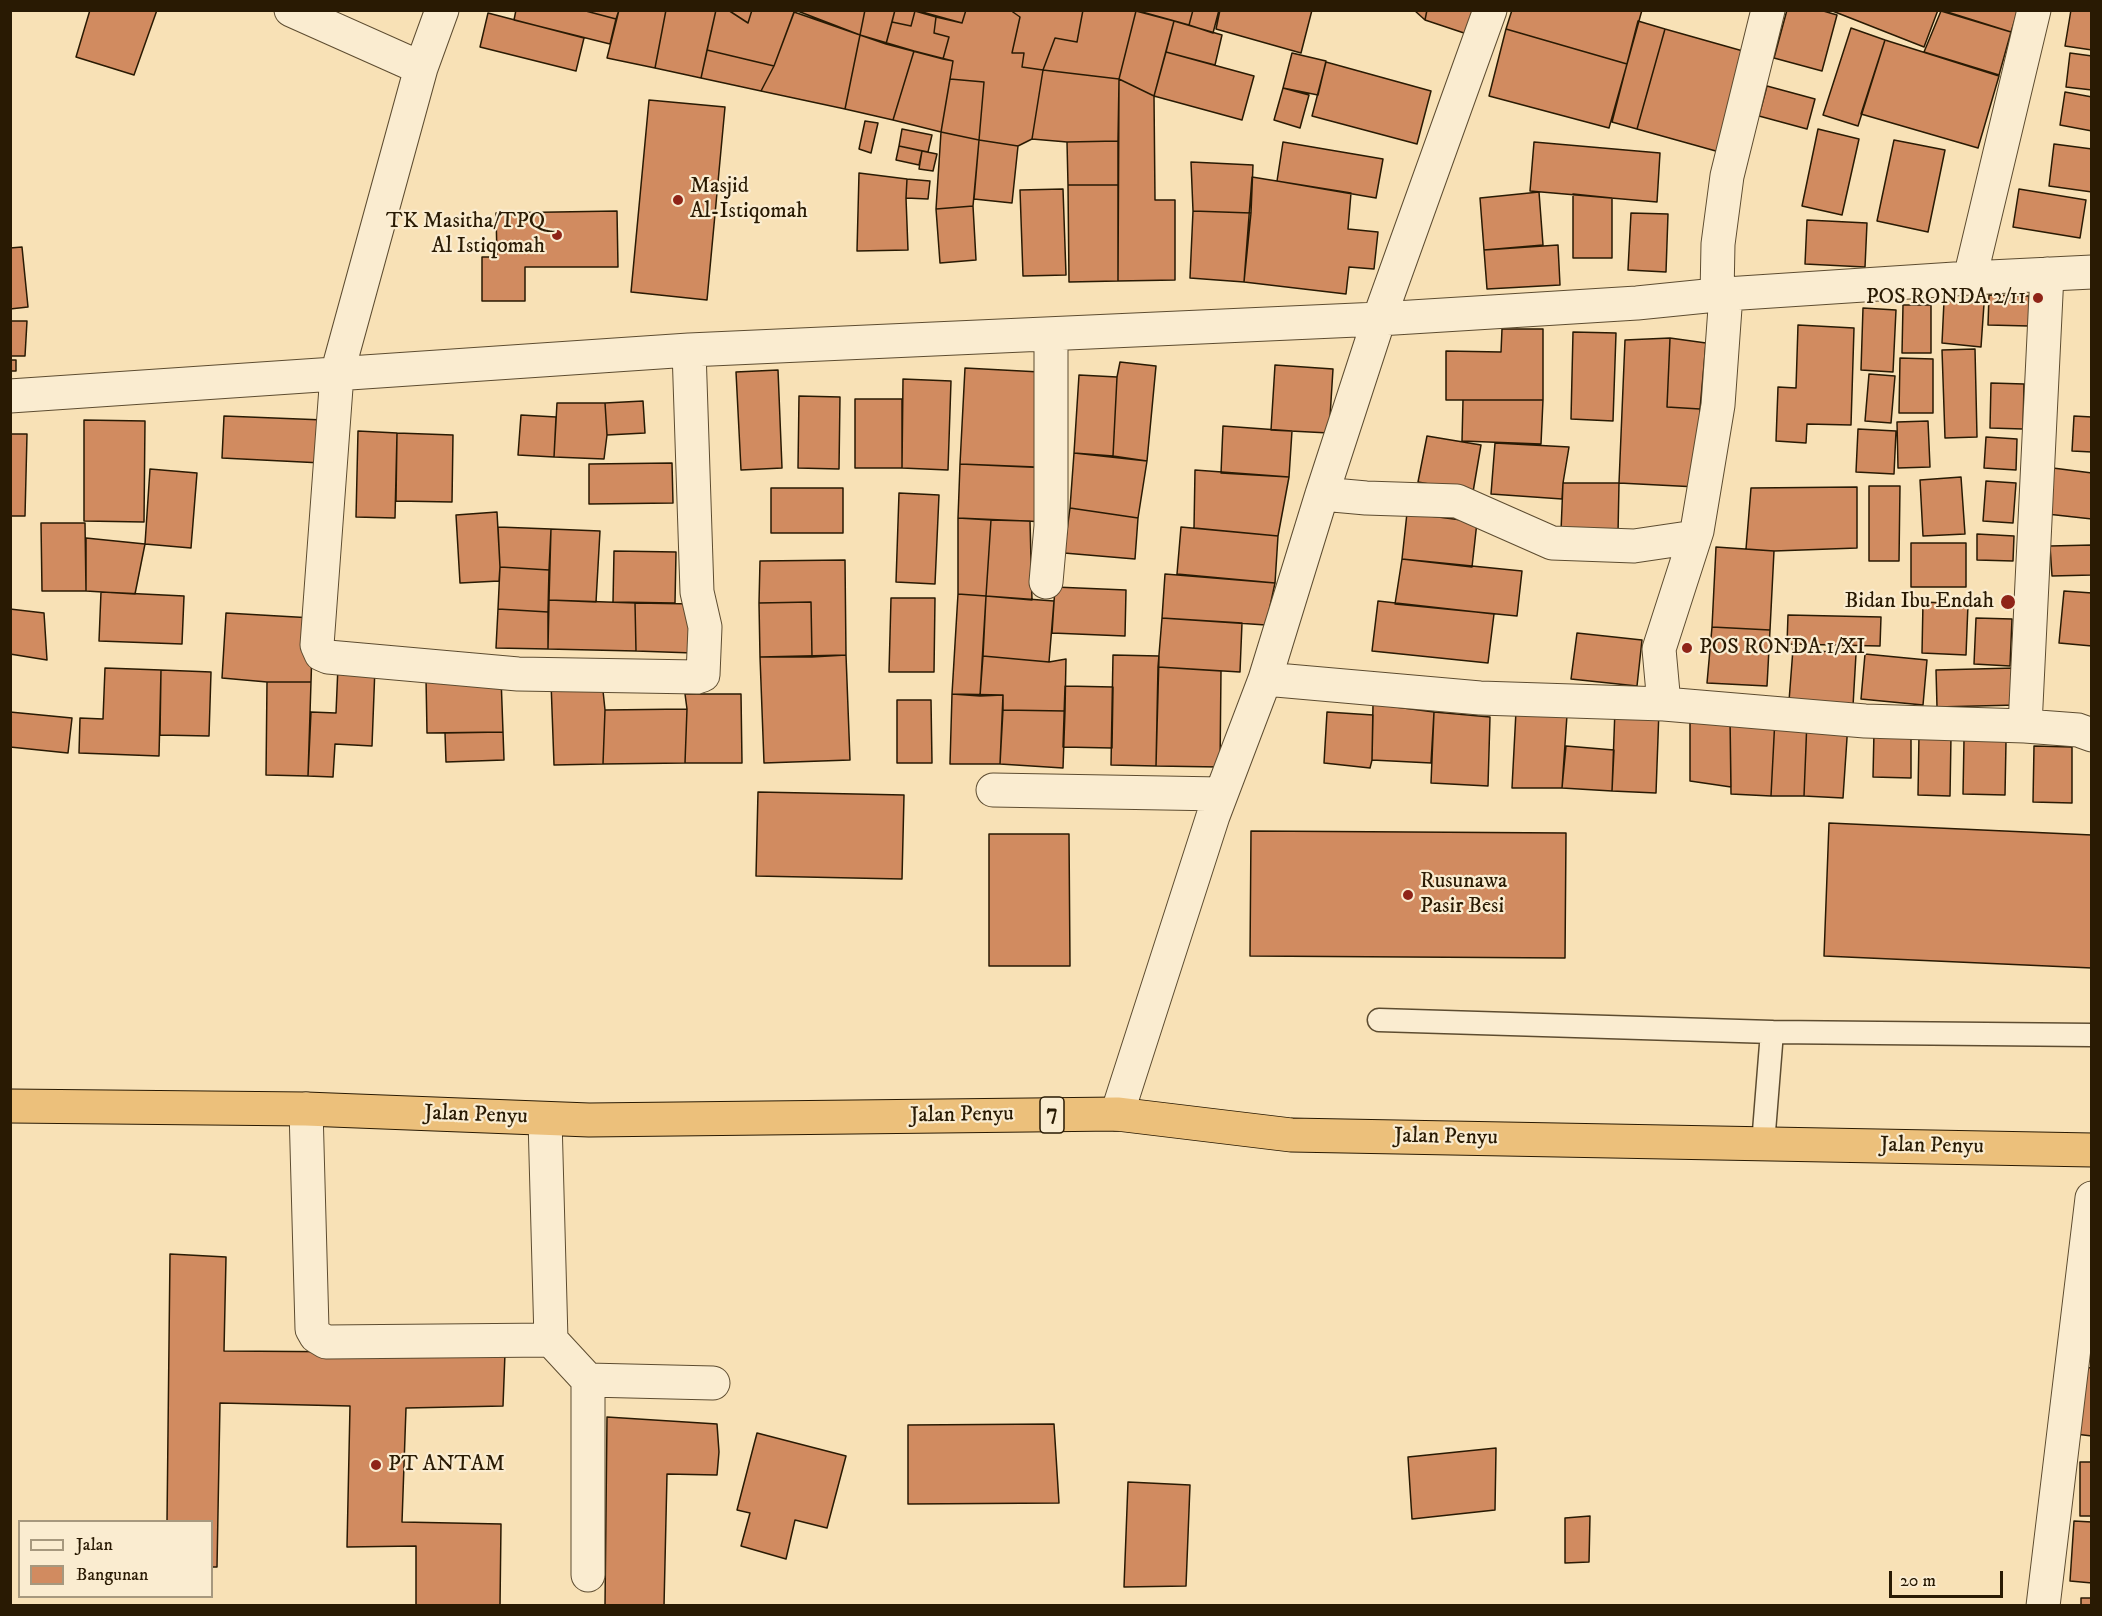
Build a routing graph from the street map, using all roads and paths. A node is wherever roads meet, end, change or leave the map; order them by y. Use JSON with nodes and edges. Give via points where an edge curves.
{"nodes":[{"id":1,"x":291,"y":10,"type":"edge"},
{"id":2,"x":442,"y":10,"type":"edge"},
{"id":3,"x":1490,"y":10,"type":"edge"},
{"id":4,"x":1768,"y":10,"type":"edge"},
{"id":5,"x":2034,"y":10,"type":"edge"},
{"id":6,"x":421,"y":68,"type":"junction"},
{"id":7,"x":2091,"y":272,"type":"edge"},
{"id":8,"x":2047,"y":274,"type":"junction"},
{"id":9,"x":1970,"y":278,"type":"junction"},
{"id":10,"x":1721,"y":295,"type":"junction"},
{"id":11,"x":1380,"y":319,"type":"junction"},
{"id":12,"x":1051,"y":334,"type":"junction"},
{"id":13,"x":690,"y":350,"type":"junction"},
{"id":14,"x":337,"y":374,"type":"junction"},
{"id":15,"x":10,"y":396,"type":"edge"},
{"id":16,"x":1322,"y":494,"type":"junction"},
{"id":17,"x":1695,"y":537,"type":"junction"},
{"id":18,"x":1046,"y":582,"type":"dead end"},
{"id":19,"x":1265,"y":680,"type":"junction"},
{"id":20,"x":1664,"y":704,"type":"junction"},
{"id":21,"x":2025,"y":726,"type":"junction"},
{"id":22,"x":2091,"y":735,"type":"edge"},
{"id":23,"x":993,"y":790,"type":"dead end"},
{"id":24,"x":1221,"y":794,"type":"junction"},
{"id":25,"x":1379,"y":1020,"type":"dead end"},
{"id":26,"x":1772,"y":1032,"type":"junction"},
{"id":27,"x":2091,"y":1035,"type":"edge"},
{"id":28,"x":10,"y":1106,"type":"edge"},
{"id":29,"x":306,"y":1109,"type":"junction"},
{"id":30,"x":1117,"y":1114,"type":"junction"},
{"id":31,"x":544,"y":1119,"type":"junction"},
{"id":32,"x":1763,"y":1144,"type":"junction"},
{"id":33,"x":2091,"y":1150,"type":"edge"},
{"id":34,"x":2091,"y":1198,"type":"edge"},
{"id":35,"x":551,"y":1340,"type":"junction"},
{"id":36,"x":588,"y":1380,"type":"junction"},
{"id":37,"x":713,"y":1383,"type":"dead end"},
{"id":38,"x":588,"y":1575,"type":"dead end"},
{"id":39,"x":2043,"y":1605,"type":"edge"}],
"edges":[{"from":1,"to":6,"type":"street"},
{"from":2,"to":6,"type":"street"},
{"from":3,"to":11,"type":"street"},
{"from":4,"to":10,"type":"street","via":[[1727,176],[1718,244]]},
{"from":5,"to":9,"type":"street"},
{"from":6,"to":14,"type":"street"},
{"from":7,"to":8,"type":"street"},
{"from":8,"to":9,"type":"street"},
{"from":8,"to":21,"type":"street"},
{"from":9,"to":10,"type":"street"},
{"from":10,"to":11,"type":"street"},
{"from":10,"to":17,"type":"street","via":[[1718,405]]},
{"from":11,"to":12,"type":"street"},
{"from":11,"to":16,"type":"street"},
{"from":12,"to":13,"type":"street"},
{"from":12,"to":18,"type":"street","via":[[1051,526]]},
{"from":13,"to":14,"type":"street"},
{"from":13,"to":14,"type":"street","via":[[697,592],[705,627],[704,674],[697,677],[518,674],[321,654],[317,645]]},
{"from":14,"to":15,"type":"street"},
{"from":16,"to":17,"type":"street","via":[[1457,501],[1552,543],[1634,546]]},
{"from":16,"to":19,"type":"street"},
{"from":17,"to":20,"type":"street","via":[[1659,649]]},
{"from":19,"to":20,"type":"street","via":[[1480,698]]},
{"from":19,"to":24,"type":"street"},
{"from":20,"to":21,"type":"street","via":[[1865,721]]},
{"from":21,"to":22,"type":"street","via":[[2078,730]]},
{"from":23,"to":24,"type":"street"},
{"from":24,"to":30,"type":"street"},
{"from":25,"to":26,"type":"lane"},
{"from":26,"to":27,"type":"lane"},
{"from":26,"to":32,"type":"lane"},
{"from":28,"to":29,"type":"highway","name":"Jalan Penyu","number":"7"},
{"from":29,"to":31,"type":"highway","name":"Jalan Penyu","number":"7"},
{"from":29,"to":35,"type":"street","via":[[312,1329],[316,1336],[326,1342]]},
{"from":30,"to":31,"type":"highway","name":"Jalan Penyu","number":"7"},
{"from":30,"to":32,"type":"highway","name":"Jalan Penyu","number":"7","via":[[1291,1135]]},
{"from":31,"to":35,"type":"street"},
{"from":32,"to":33,"type":"highway","name":"Jalan Penyu","number":"7"},
{"from":34,"to":39,"type":"street"},
{"from":35,"to":36,"type":"street"},
{"from":36,"to":37,"type":"street"},
{"from":36,"to":38,"type":"street"}]}
